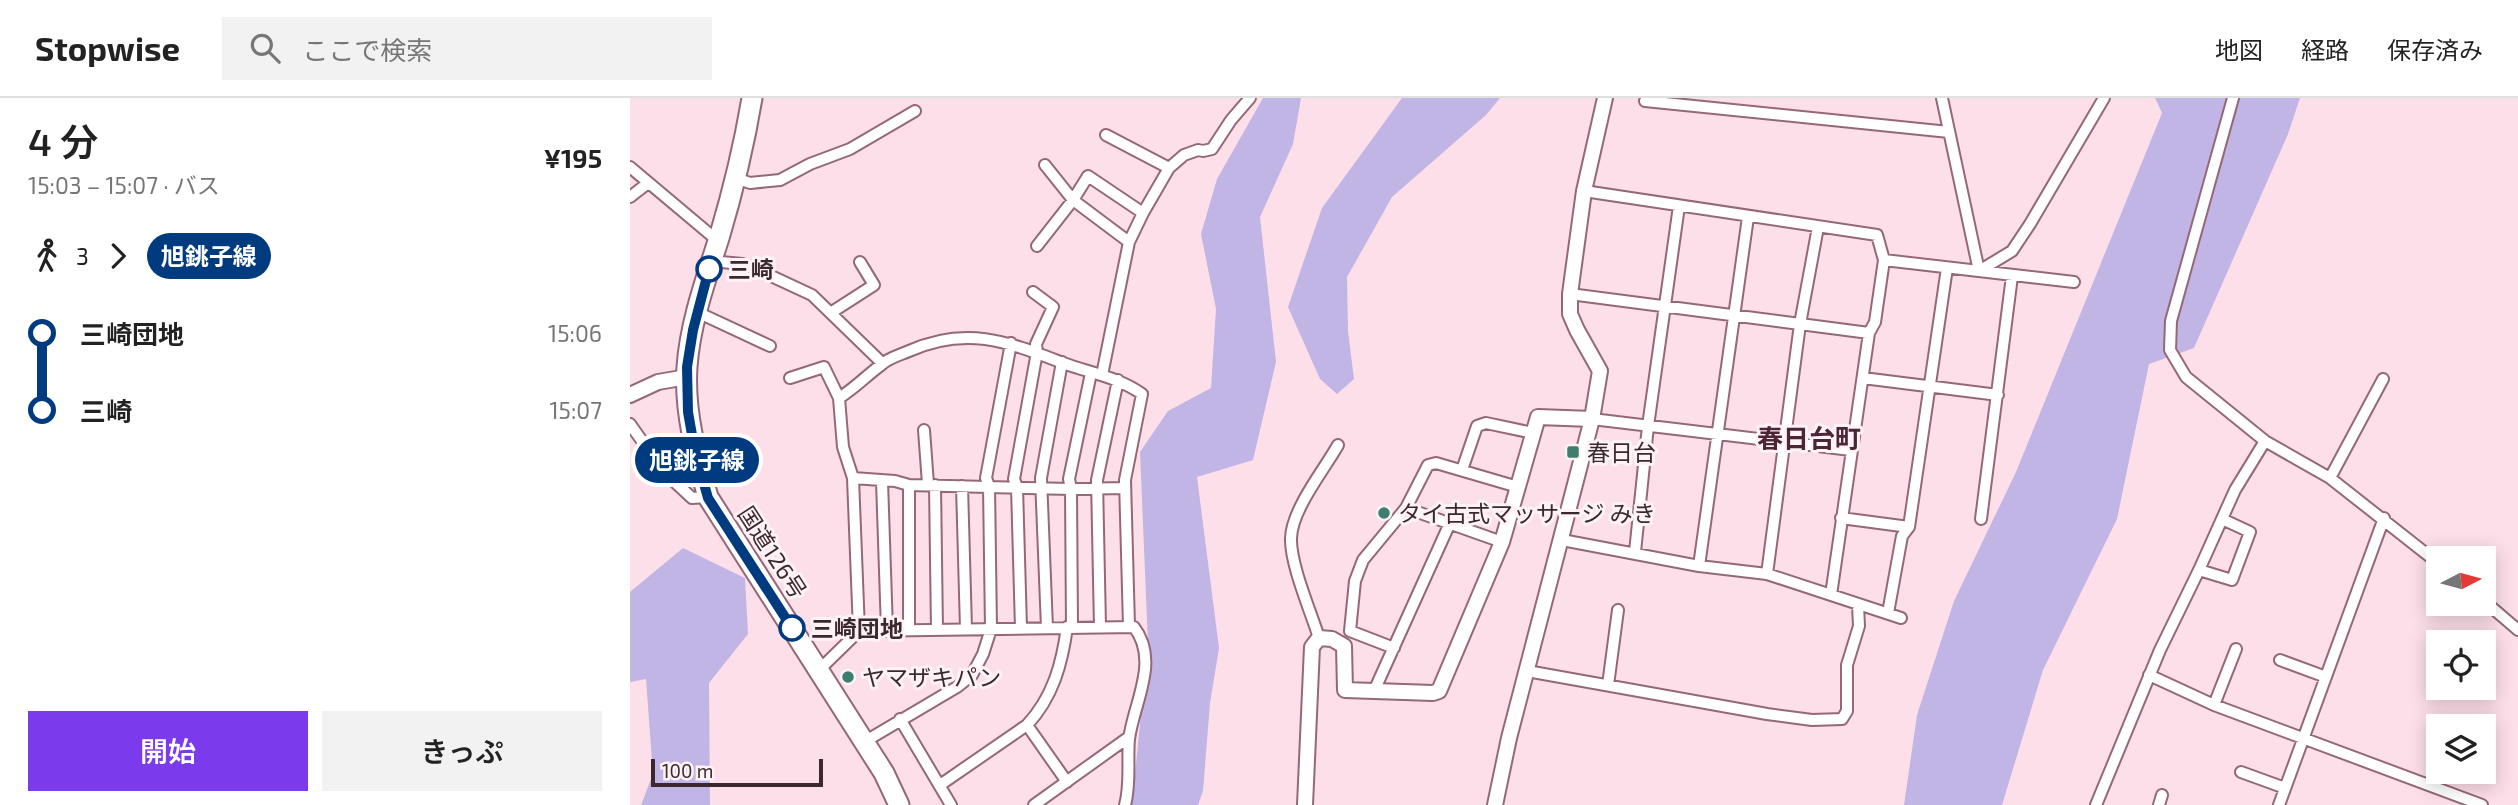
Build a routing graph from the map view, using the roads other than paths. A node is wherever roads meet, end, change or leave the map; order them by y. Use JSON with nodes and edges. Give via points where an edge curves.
{"nodes":[{"id":1,"x":752,"y":98,"type":"edge"},
{"id":2,"x":1250,"y":98,"type":"edge"},
{"id":3,"x":1605,"y":98,"type":"edge"},
{"id":4,"x":1942,"y":98,"type":"edge"},
{"id":5,"x":2105,"y":98,"type":"edge"},
{"id":6,"x":2233,"y":98,"type":"edge"},
{"id":7,"x":1645,"y":101,"type":"dead end"},
{"id":8,"x":915,"y":111,"type":"dead end"},
{"id":9,"x":1949,"y":132,"type":"junction"},
{"id":10,"x":1106,"y":135,"type":"dead end"},
{"id":11,"x":1045,"y":164,"type":"dead end"},
{"id":12,"x":630,"y":167,"type":"edge"},
{"id":13,"x":1169,"y":168,"type":"junction"},
{"id":14,"x":736,"y":178,"type":"junction"},
{"id":15,"x":649,"y":183,"type":"junction"},
{"id":16,"x":1584,"y":191,"type":"junction"},
{"id":17,"x":630,"y":197,"type":"edge"},
{"id":18,"x":1073,"y":200,"type":"junction"},
{"id":19,"x":1679,"y":206,"type":"junction"},
{"id":20,"x":1143,"y":213,"type":"junction"},
{"id":21,"x":1748,"y":217,"type":"junction"},
{"id":22,"x":1818,"y":227,"type":"junction"},
{"id":23,"x":718,"y":241,"type":"junction"},
{"id":24,"x":1129,"y":242,"type":"junction"},
{"id":25,"x":1037,"y":246,"type":"dead end"},
{"id":26,"x":1884,"y":260,"type":"junction"},
{"id":27,"x":711,"y":261,"type":"junction"},
{"id":28,"x":860,"y":262,"type":"dead end"},
{"id":29,"x":1947,"y":268,"type":"junction"},
{"id":30,"x":1979,"y":271,"type":"junction"},
{"id":31,"x":2012,"y":276,"type":"junction"},
{"id":32,"x":2074,"y":282,"type":"dead end"},
{"id":33,"x":1033,"y":292,"type":"dead end"},
{"id":34,"x":1570,"y":294,"type":"junction"},
{"id":35,"x":1665,"y":306,"type":"junction"},
{"id":36,"x":832,"y":312,"type":"junction"},
{"id":37,"x":697,"y":313,"type":"junction"},
{"id":38,"x":1736,"y":316,"type":"junction"},
{"id":39,"x":1801,"y":324,"type":"junction"},
{"id":40,"x":1869,"y":333,"type":"junction"},
{"id":41,"x":1010,"y":343,"type":"junction"},
{"id":42,"x":770,"y":346,"type":"dead end"},
{"id":43,"x":1037,"y":352,"type":"junction"},
{"id":44,"x":1062,"y":362,"type":"junction"},
{"id":45,"x":882,"y":363,"type":"junction"},
{"id":46,"x":1096,"y":374,"type":"junction"},
{"id":47,"x":687,"y":377,"type":"junction"},
{"id":48,"x":790,"y":378,"type":"dead end"},
{"id":49,"x":1863,"y":378,"type":"junction"},
{"id":50,"x":2384,"y":379,"type":"dead end"},
{"id":51,"x":1118,"y":380,"type":"junction"},
{"id":52,"x":1929,"y":386,"type":"junction"},
{"id":53,"x":630,"y":394,"type":"edge"},
{"id":54,"x":1997,"y":395,"type":"junction"},
{"id":55,"x":839,"y":398,"type":"junction"},
{"id":56,"x":1592,"y":419,"type":"junction"},
{"id":57,"x":630,"y":424,"type":"edge"},
{"id":58,"x":1648,"y":426,"type":"junction"},
{"id":59,"x":924,"y":430,"type":"dead end"},
{"id":60,"x":1533,"y":433,"type":"junction"},
{"id":61,"x":1718,"y":435,"type":"junction"},
{"id":62,"x":2265,"y":441,"type":"junction"},
{"id":63,"x":1784,"y":442,"type":"junction"},
{"id":64,"x":1338,"y":445,"type":"dead end"},
{"id":65,"x":1851,"y":450,"type":"junction"},
{"id":66,"x":1462,"y":470,"type":"junction"},
{"id":67,"x":853,"y":478,"type":"junction"},
{"id":68,"x":2330,"y":478,"type":"junction"},
{"id":69,"x":882,"y":481,"type":"junction"},
{"id":70,"x":909,"y":485,"type":"junction"},
{"id":71,"x":931,"y":485,"type":"junction"},
{"id":72,"x":962,"y":486,"type":"junction"},
{"id":73,"x":989,"y":486,"type":"junction"},
{"id":74,"x":1017,"y":487,"type":"junction"},
{"id":75,"x":1518,"y":487,"type":"junction"},
{"id":76,"x":1042,"y":488,"type":"junction"},
{"id":77,"x":1098,"y":488,"type":"junction"},
{"id":78,"x":1125,"y":488,"type":"junction"},
{"id":79,"x":1071,"y":489,"type":"junction"},
{"id":80,"x":708,"y":498,"type":"junction"},
{"id":81,"x":1406,"y":508,"type":"junction"},
{"id":82,"x":1842,"y":517,"type":"junction"},
{"id":83,"x":2384,"y":518,"type":"junction"},
{"id":84,"x":1981,"y":519,"type":"dead end"},
{"id":85,"x":2222,"y":519,"type":"junction"},
{"id":86,"x":1450,"y":523,"type":"junction"},
{"id":87,"x":1909,"y":527,"type":"junction"},
{"id":88,"x":1562,"y":540,"type":"junction"},
{"id":89,"x":1502,"y":542,"type":"junction"},
{"id":90,"x":1635,"y":552,"type":"junction"},
{"id":91,"x":2426,"y":553,"type":"edge"},
{"id":92,"x":1699,"y":566,"type":"junction"},
{"id":93,"x":2199,"y":570,"type":"junction"},
{"id":94,"x":1767,"y":574,"type":"junction"},
{"id":95,"x":1831,"y":595,"type":"junction"},
{"id":96,"x":1858,"y":605,"type":"junction"},
{"id":97,"x":1618,"y":610,"type":"dead end"},
{"id":98,"x":2496,"y":611,"type":"edge"},
{"id":99,"x":1888,"y":613,"type":"junction"},
{"id":100,"x":1901,"y":618,"type":"dead end"},
{"id":101,"x":1100,"y":626,"type":"junction"},
{"id":102,"x":1129,"y":626,"type":"junction"},
{"id":103,"x":1070,"y":627,"type":"junction"},
{"id":104,"x":1021,"y":628,"type":"junction"},
{"id":105,"x":1047,"y":628,"type":"junction"},
{"id":106,"x":966,"y":629,"type":"junction"},
{"id":107,"x":991,"y":629,"type":"junction"},
{"id":108,"x":887,"y":630,"type":"junction"},
{"id":109,"x":909,"y":630,"type":"junction"},
{"id":110,"x":937,"y":630,"type":"junction"},
{"id":111,"x":2518,"y":630,"type":"edge"},
{"id":112,"x":859,"y":631,"type":"junction"},
{"id":113,"x":1319,"y":638,"type":"junction"},
{"id":114,"x":1394,"y":648,"type":"junction"},
{"id":115,"x":2236,"y":649,"type":"dead end"},
{"id":116,"x":2280,"y":660,"type":"dead end"},
{"id":117,"x":819,"y":670,"type":"junction"},
{"id":118,"x":1527,"y":671,"type":"junction"},
{"id":119,"x":2150,"y":675,"type":"junction"},
{"id":120,"x":2326,"y":677,"type":"junction"},
{"id":121,"x":1608,"y":685,"type":"junction"},
{"id":122,"x":1374,"y":691,"type":"junction"},
{"id":123,"x":2214,"y":705,"type":"junction"},
{"id":124,"x":901,"y":719,"type":"junction"},
{"id":125,"x":1027,"y":724,"type":"junction"},
{"id":126,"x":1129,"y":737,"type":"junction"},
{"id":127,"x":2304,"y":739,"type":"junction"},
{"id":128,"x":864,"y":742,"type":"junction"},
{"id":129,"x":2241,"y":772,"type":"dead end"},
{"id":130,"x":1067,"y":782,"type":"junction"},
{"id":131,"x":940,"y":785,"type":"junction"},
{"id":132,"x":2285,"y":789,"type":"junction"},
{"id":133,"x":899,"y":805,"type":"edge"},
{"id":134,"x":951,"y":805,"type":"edge"},
{"id":135,"x":1034,"y":805,"type":"edge"},
{"id":136,"x":1125,"y":805,"type":"edge"},
{"id":137,"x":1305,"y":805,"type":"edge"},
{"id":138,"x":1496,"y":805,"type":"edge"},
{"id":139,"x":2096,"y":805,"type":"edge"},
{"id":140,"x":2278,"y":805,"type":"edge"},
{"id":141,"x":2482,"y":805,"type":"edge"}],
"edges":[{"from":1,"to":14,"type":"highway","name":"国道126号"},
{"from":2,"to":13,"type":"street","via":[[1212,149],[1184,155]]},
{"from":3,"to":16,"type":"street"},
{"from":4,"to":9,"type":"street"},
{"from":5,"to":30,"type":"street","via":[[2012,251]]},
{"from":6,"to":62,"type":"street","via":[[2171,321],[2170,350],[2186,377]]},
{"from":7,"to":9,"type":"street"},
{"from":8,"to":14,"type":"street","via":[[850,149],[780,180],[750,183]]},
{"from":9,"to":30,"type":"street"},
{"from":10,"to":13,"type":"street"},
{"from":11,"to":18,"type":"street"},
{"from":12,"to":15,"type":"street"},
{"from":13,"to":20,"type":"street"},
{"from":14,"to":23,"type":"highway","name":"国道126号"},
{"from":15,"to":17,"type":"street"},
{"from":15,"to":23,"type":"street"},
{"from":16,"to":19,"type":"street"},
{"from":16,"to":34,"type":"street"},
{"from":18,"to":20,"type":"street","via":[[1088,176]]},
{"from":18,"to":24,"type":"street"},
{"from":18,"to":25,"type":"street"},
{"from":19,"to":21,"type":"street"},
{"from":19,"to":35,"type":"street"},
{"from":20,"to":24,"type":"street"},
{"from":21,"to":22,"type":"street"},
{"from":21,"to":38,"type":"street"},
{"from":22,"to":26,"type":"street","via":[[1877,235]]},
{"from":22,"to":39,"type":"street"},
{"from":23,"to":27,"type":"highway","name":"国道126号"},
{"from":24,"to":46,"type":"street"},
{"from":26,"to":29,"type":"street"},
{"from":26,"to":40,"type":"street","via":[[1875,322]]},
{"from":27,"to":36,"type":"street","via":[[766,272],[812,295]]},
{"from":27,"to":37,"type":"highway","name":"国道126号"},
{"from":28,"to":36,"type":"street","via":[[874,285]]},
{"from":29,"to":30,"type":"street"},
{"from":29,"to":52,"type":"street"},
{"from":30,"to":31,"type":"street"},
{"from":31,"to":32,"type":"street"},
{"from":31,"to":54,"type":"street"},
{"from":33,"to":43,"type":"street","via":[[1053,307],[1036,344]]},
{"from":34,"to":35,"type":"street"},
{"from":34,"to":56,"type":"street","via":[[1570,314],[1600,371]]},
{"from":35,"to":38,"type":"street"},
{"from":35,"to":58,"type":"street"},
{"from":36,"to":45,"type":"street"},
{"from":37,"to":42,"type":"street"},
{"from":37,"to":47,"type":"highway","name":"国道126号"},
{"from":38,"to":39,"type":"street"},
{"from":38,"to":61,"type":"street"},
{"from":39,"to":40,"type":"street"},
{"from":39,"to":63,"type":"street"},
{"from":40,"to":49,"type":"street"},
{"from":41,"to":43,"type":"street"},
{"from":41,"to":45,"type":"street","via":[[974,337],[934,341]]},
{"from":41,"to":73,"type":"street","via":[[986,478]]},
{"from":43,"to":44,"type":"street"},
{"from":43,"to":74,"type":"street","via":[[1014,479]]},
{"from":44,"to":46,"type":"street"},
{"from":44,"to":76,"type":"street"},
{"from":45,"to":55,"type":"street"},
{"from":46,"to":51,"type":"street"},
{"from":46,"to":79,"type":"street","via":[[1069,478]]},
{"from":47,"to":53,"type":"street"},
{"from":47,"to":80,"type":"highway","name":"国道126号","via":[[688,412]]},
{"from":48,"to":55,"type":"street","via":[[824,368]]},
{"from":49,"to":52,"type":"street"},
{"from":49,"to":65,"type":"street"},
{"from":50,"to":68,"type":"street"},
{"from":51,"to":77,"type":"street"},
{"from":51,"to":78,"type":"street","via":[[1142,394]]},
{"from":52,"to":54,"type":"street"},
{"from":52,"to":87,"type":"street"},
{"from":54,"to":84,"type":"street"},
{"from":55,"to":67,"type":"street","via":[[843,447]]},
{"from":56,"to":58,"type":"street"},
{"from":56,"to":60,"type":"street","via":[[1538,417]]},
{"from":56,"to":88,"type":"street"},
{"from":57,"to":80,"type":"street","via":[[664,472],[692,498]]},
{"from":58,"to":61,"type":"street"},
{"from":58,"to":90,"type":"street"},
{"from":59,"to":71,"type":"street"},
{"from":60,"to":66,"type":"street","via":[[1477,425]]},
{"from":60,"to":75,"type":"street"},
{"from":61,"to":63,"type":"street"},
{"from":61,"to":92,"type":"street"},
{"from":62,"to":68,"type":"street"},
{"from":62,"to":85,"type":"street"},
{"from":63,"to":65,"type":"street"},
{"from":63,"to":94,"type":"street"},
{"from":64,"to":113,"type":"street","via":[[1300,508],[1291,537]]},
{"from":65,"to":82,"type":"street"},
{"from":66,"to":75,"type":"street"},
{"from":66,"to":81,"type":"street","via":[[1428,465]]},
{"from":67,"to":69,"type":"street"},
{"from":67,"to":112,"type":"street"},
{"from":68,"to":83,"type":"street"},
{"from":69,"to":70,"type":"street"},
{"from":69,"to":108,"type":"street"},
{"from":70,"to":71,"type":"street"},
{"from":70,"to":109,"type":"street"},
{"from":71,"to":72,"type":"street"},
{"from":71,"to":110,"type":"street"},
{"from":72,"to":73,"type":"street"},
{"from":72,"to":106,"type":"street"},
{"from":73,"to":74,"type":"street"},
{"from":73,"to":107,"type":"street"},
{"from":74,"to":76,"type":"street"},
{"from":74,"to":104,"type":"street"},
{"from":75,"to":89,"type":"street"},
{"from":76,"to":79,"type":"street"},
{"from":76,"to":105,"type":"street"},
{"from":77,"to":78,"type":"street"},
{"from":77,"to":79,"type":"street"},
{"from":77,"to":101,"type":"street"},
{"from":78,"to":102,"type":"street"},
{"from":79,"to":103,"type":"street"},
{"from":80,"to":117,"type":"highway","name":"国道126号"},
{"from":81,"to":86,"type":"street"},
{"from":81,"to":114,"type":"street","via":[[1363,560],[1355,582],[1350,631]]},
{"from":82,"to":87,"type":"street"},
{"from":82,"to":95,"type":"street"},
{"from":83,"to":91,"type":"street"},
{"from":83,"to":120,"type":"street"},
{"from":85,"to":93,"type":"street"},
{"from":85,"to":93,"type":"street","via":[[2250,532],[2232,580]]},
{"from":86,"to":89,"type":"street"},
{"from":86,"to":114,"type":"street"},
{"from":87,"to":99,"type":"street","via":[[1902,536]]},
{"from":88,"to":90,"type":"street"},
{"from":88,"to":118,"type":"street"},
{"from":89,"to":122,"type":"street","via":[[1439,691]]},
{"from":90,"to":92,"type":"street"},
{"from":92,"to":94,"type":"street"},
{"from":93,"to":119,"type":"street"},
{"from":94,"to":95,"type":"street"},
{"from":95,"to":96,"type":"street"},
{"from":96,"to":99,"type":"street"},
{"from":96,"to":121,"type":"street","via":[[1859,626],[1847,665],[1847,710],[1842,719],[1767,714]]},
{"from":97,"to":121,"type":"street"},
{"from":98,"to":111,"type":"street"},
{"from":99,"to":100,"type":"street"},
{"from":101,"to":102,"type":"street"},
{"from":101,"to":103,"type":"street"},
{"from":102,"to":126,"type":"street","via":[[1141,637],[1145,663]]},
{"from":103,"to":105,"type":"street"},
{"from":103,"to":125,"type":"street","via":[[1050,691]]},
{"from":104,"to":105,"type":"street"},
{"from":104,"to":107,"type":"street"},
{"from":106,"to":107,"type":"street"},
{"from":106,"to":110,"type":"street"},
{"from":107,"to":124,"type":"street","via":[[972,675]]},
{"from":108,"to":109,"type":"street"},
{"from":108,"to":112,"type":"street"},
{"from":109,"to":110,"type":"street"},
{"from":112,"to":117,"type":"street"},
{"from":113,"to":122,"type":"street","via":[[1344,646],[1345,690]]},
{"from":113,"to":137,"type":"street","via":[[1312,647]]},
{"from":114,"to":122,"type":"street"},
{"from":115,"to":123,"type":"street"},
{"from":116,"to":120,"type":"street"},
{"from":117,"to":128,"type":"highway","name":"国道126号"},
{"from":118,"to":121,"type":"street"},
{"from":118,"to":138,"type":"street"},
{"from":119,"to":123,"type":"street"},
{"from":119,"to":139,"type":"street"},
{"from":120,"to":127,"type":"street"},
{"from":123,"to":127,"type":"street"},
{"from":124,"to":128,"type":"street"},
{"from":124,"to":131,"type":"street"},
{"from":125,"to":130,"type":"street"},
{"from":125,"to":131,"type":"street"},
{"from":126,"to":130,"type":"street"},
{"from":126,"to":136,"type":"street"},
{"from":127,"to":132,"type":"street"},
{"from":127,"to":141,"type":"street"},
{"from":128,"to":133,"type":"highway","name":"国道126号"},
{"from":129,"to":132,"type":"street"},
{"from":130,"to":135,"type":"street"},
{"from":131,"to":134,"type":"street"},
{"from":132,"to":140,"type":"street"}]}
